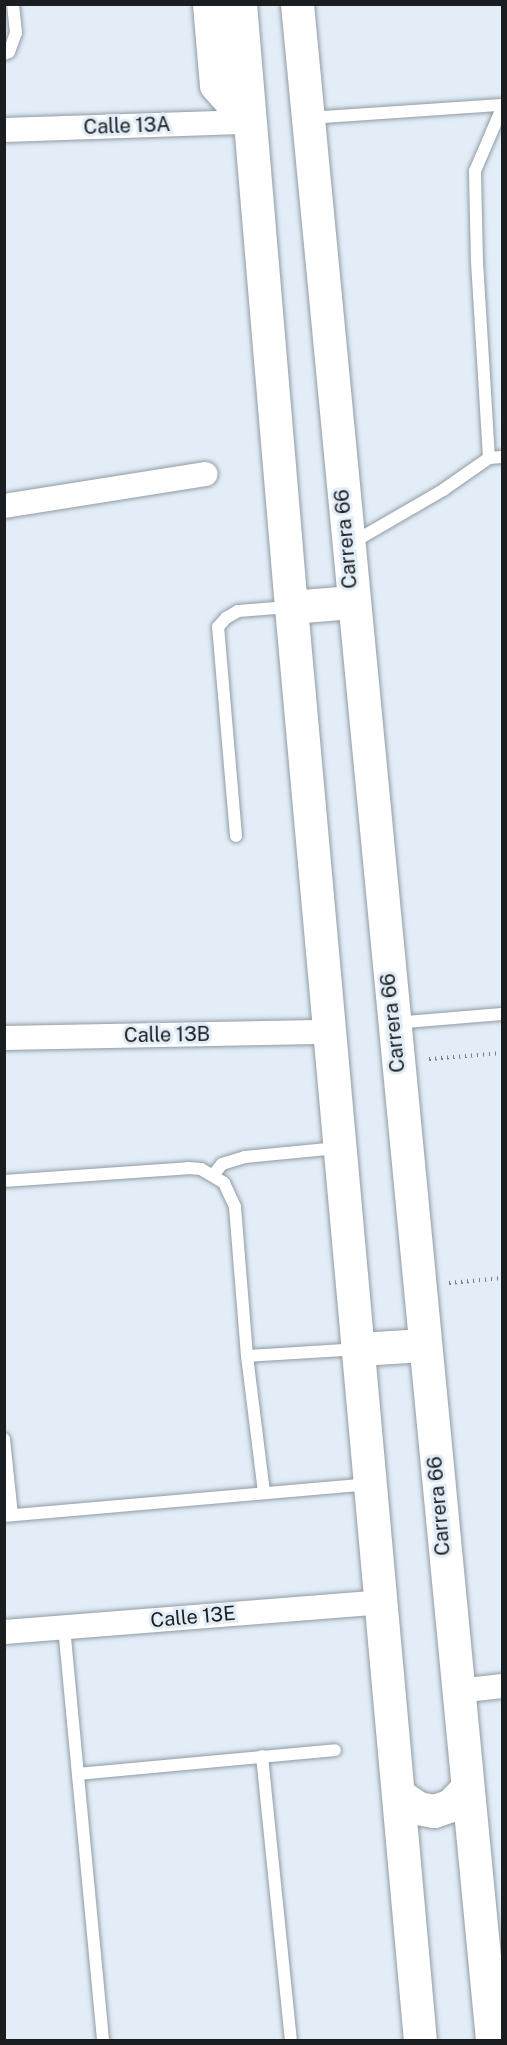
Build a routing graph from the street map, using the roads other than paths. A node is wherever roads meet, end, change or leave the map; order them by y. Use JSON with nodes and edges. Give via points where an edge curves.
{"nodes":[{"id":1,"x":13,"y":4,"type":"edge"},
{"id":2,"x":209,"y":4,"type":"edge"},
{"id":3,"x":240,"y":4,"type":"edge"},
{"id":4,"x":297,"y":4,"type":"edge"},
{"id":5,"x":4,"y":54,"type":"edge"},
{"id":6,"x":502,"y":107,"type":"edge"},
{"id":7,"x":306,"y":118,"type":"junction"},
{"id":8,"x":249,"y":122,"type":"junction"},
{"id":9,"x":4,"y":130,"type":"edge"},
{"id":10,"x":502,"y":457,"type":"edge"},
{"id":11,"x":489,"y":458,"type":"junction"},
{"id":12,"x":205,"y":474,"type":"dead end"},
{"id":13,"x":4,"y":506,"type":"edge"},
{"id":14,"x":347,"y":547,"type":"junction"},
{"id":15,"x":352,"y":602,"type":"junction"},
{"id":16,"x":291,"y":607,"type":"junction"},
{"id":17,"x":236,"y":836,"type":"dead end"},
{"id":18,"x":502,"y":1014,"type":"edge"},
{"id":19,"x":393,"y":1023,"type":"junction"},
{"id":20,"x":330,"y":1032,"type":"junction"},
{"id":21,"x":4,"y":1038,"type":"edge"},
{"id":22,"x":340,"y":1148,"type":"junction"},
{"id":23,"x":214,"y":1174,"type":"junction"},
{"id":24,"x":4,"y":1180,"type":"edge"},
{"id":25,"x":424,"y":1345,"type":"junction"},
{"id":26,"x":359,"y":1349,"type":"junction"},
{"id":27,"x":246,"y":1356,"type":"junction"},
{"id":28,"x":4,"y":1439,"type":"edge"},
{"id":29,"x":371,"y":1484,"type":"junction"},
{"id":30,"x":264,"y":1493,"type":"junction"},
{"id":31,"x":8,"y":1515,"type":"edge"},
{"id":32,"x":382,"y":1602,"type":"junction"},
{"id":33,"x":64,"y":1627,"type":"junction"},
{"id":34,"x":4,"y":1632,"type":"edge"},
{"id":35,"x":502,"y":1686,"type":"edge"},
{"id":36,"x":457,"y":1691,"type":"junction"},
{"id":37,"x":334,"y":1750,"type":"dead end"},
{"id":38,"x":262,"y":1756,"type":"junction"},
{"id":39,"x":78,"y":1774,"type":"junction"},
{"id":40,"x":466,"y":1789,"type":"junction"},
{"id":41,"x":399,"y":1795,"type":"junction"},
{"id":42,"x":103,"y":2040,"type":"edge"},
{"id":43,"x":291,"y":2040,"type":"edge"},
{"id":44,"x":420,"y":2040,"type":"edge"},
{"id":45,"x":492,"y":2040,"type":"edge"}],
"edges":[{"from":1,"to":5,"type":"lane","via":[[16,33],[9,52]]},
{"from":2,"to":8,"type":"main road","via":[[216,84]]},
{"from":3,"to":8,"type":"main road"},
{"from":4,"to":7,"type":"main road","name":"Carrera 66"},
{"from":6,"to":7,"type":"lane"},
{"from":6,"to":11,"type":"lane","via":[[475,171]]},
{"from":7,"to":14,"type":"main road","name":"Carrera 66"},
{"from":8,"to":9,"type":"street","name":"Calle 13A"},
{"from":8,"to":16,"type":"main road"},
{"from":10,"to":11,"type":"lane"},
{"from":11,"to":14,"type":"lane"},
{"from":12,"to":13,"type":"street"},
{"from":14,"to":15,"type":"main road","name":"Carrera 66"},
{"from":15,"to":16,"type":"main road"},
{"from":15,"to":19,"type":"main road","name":"Carrera 66"},
{"from":16,"to":17,"type":"lane","via":[[238,611],[218,627]]},
{"from":16,"to":20,"type":"main road"},
{"from":18,"to":19,"type":"lane"},
{"from":19,"to":25,"type":"main road","name":"Carrera 66"},
{"from":20,"to":21,"type":"street","name":"Calle 13B"},
{"from":20,"to":22,"type":"main road"},
{"from":22,"to":23,"type":"lane","via":[[245,1157],[222,1164]]},
{"from":22,"to":26,"type":"main road"},
{"from":23,"to":24,"type":"lane","via":[[188,1168]]},
{"from":23,"to":27,"type":"lane","via":[[231,1194],[235,1207]]},
{"from":25,"to":26,"type":"main road"},
{"from":25,"to":36,"type":"main road","name":"Carrera 66"},
{"from":26,"to":27,"type":"lane"},
{"from":26,"to":29,"type":"main road"},
{"from":27,"to":30,"type":"lane"},
{"from":28,"to":31,"type":"lane"},
{"from":29,"to":30,"type":"lane"},
{"from":29,"to":32,"type":"main road"},
{"from":30,"to":31,"type":"lane"},
{"from":32,"to":33,"type":"street","name":"Calle 13E"},
{"from":32,"to":41,"type":"main road"},
{"from":33,"to":34,"type":"street","name":"Calle 13E"},
{"from":33,"to":39,"type":"lane"},
{"from":35,"to":36,"type":"street"},
{"from":36,"to":40,"type":"main road","name":"Carrera 66"},
{"from":37,"to":38,"type":"lane"},
{"from":38,"to":39,"type":"lane"},
{"from":38,"to":43,"type":"lane"},
{"from":39,"to":42,"type":"lane"},
{"from":40,"to":41,"type":"main road","via":[[451,1805],[434,1810],[417,1808]]},
{"from":40,"to":45,"type":"main road","name":"Carrera 66"},
{"from":41,"to":44,"type":"main road"}]}
